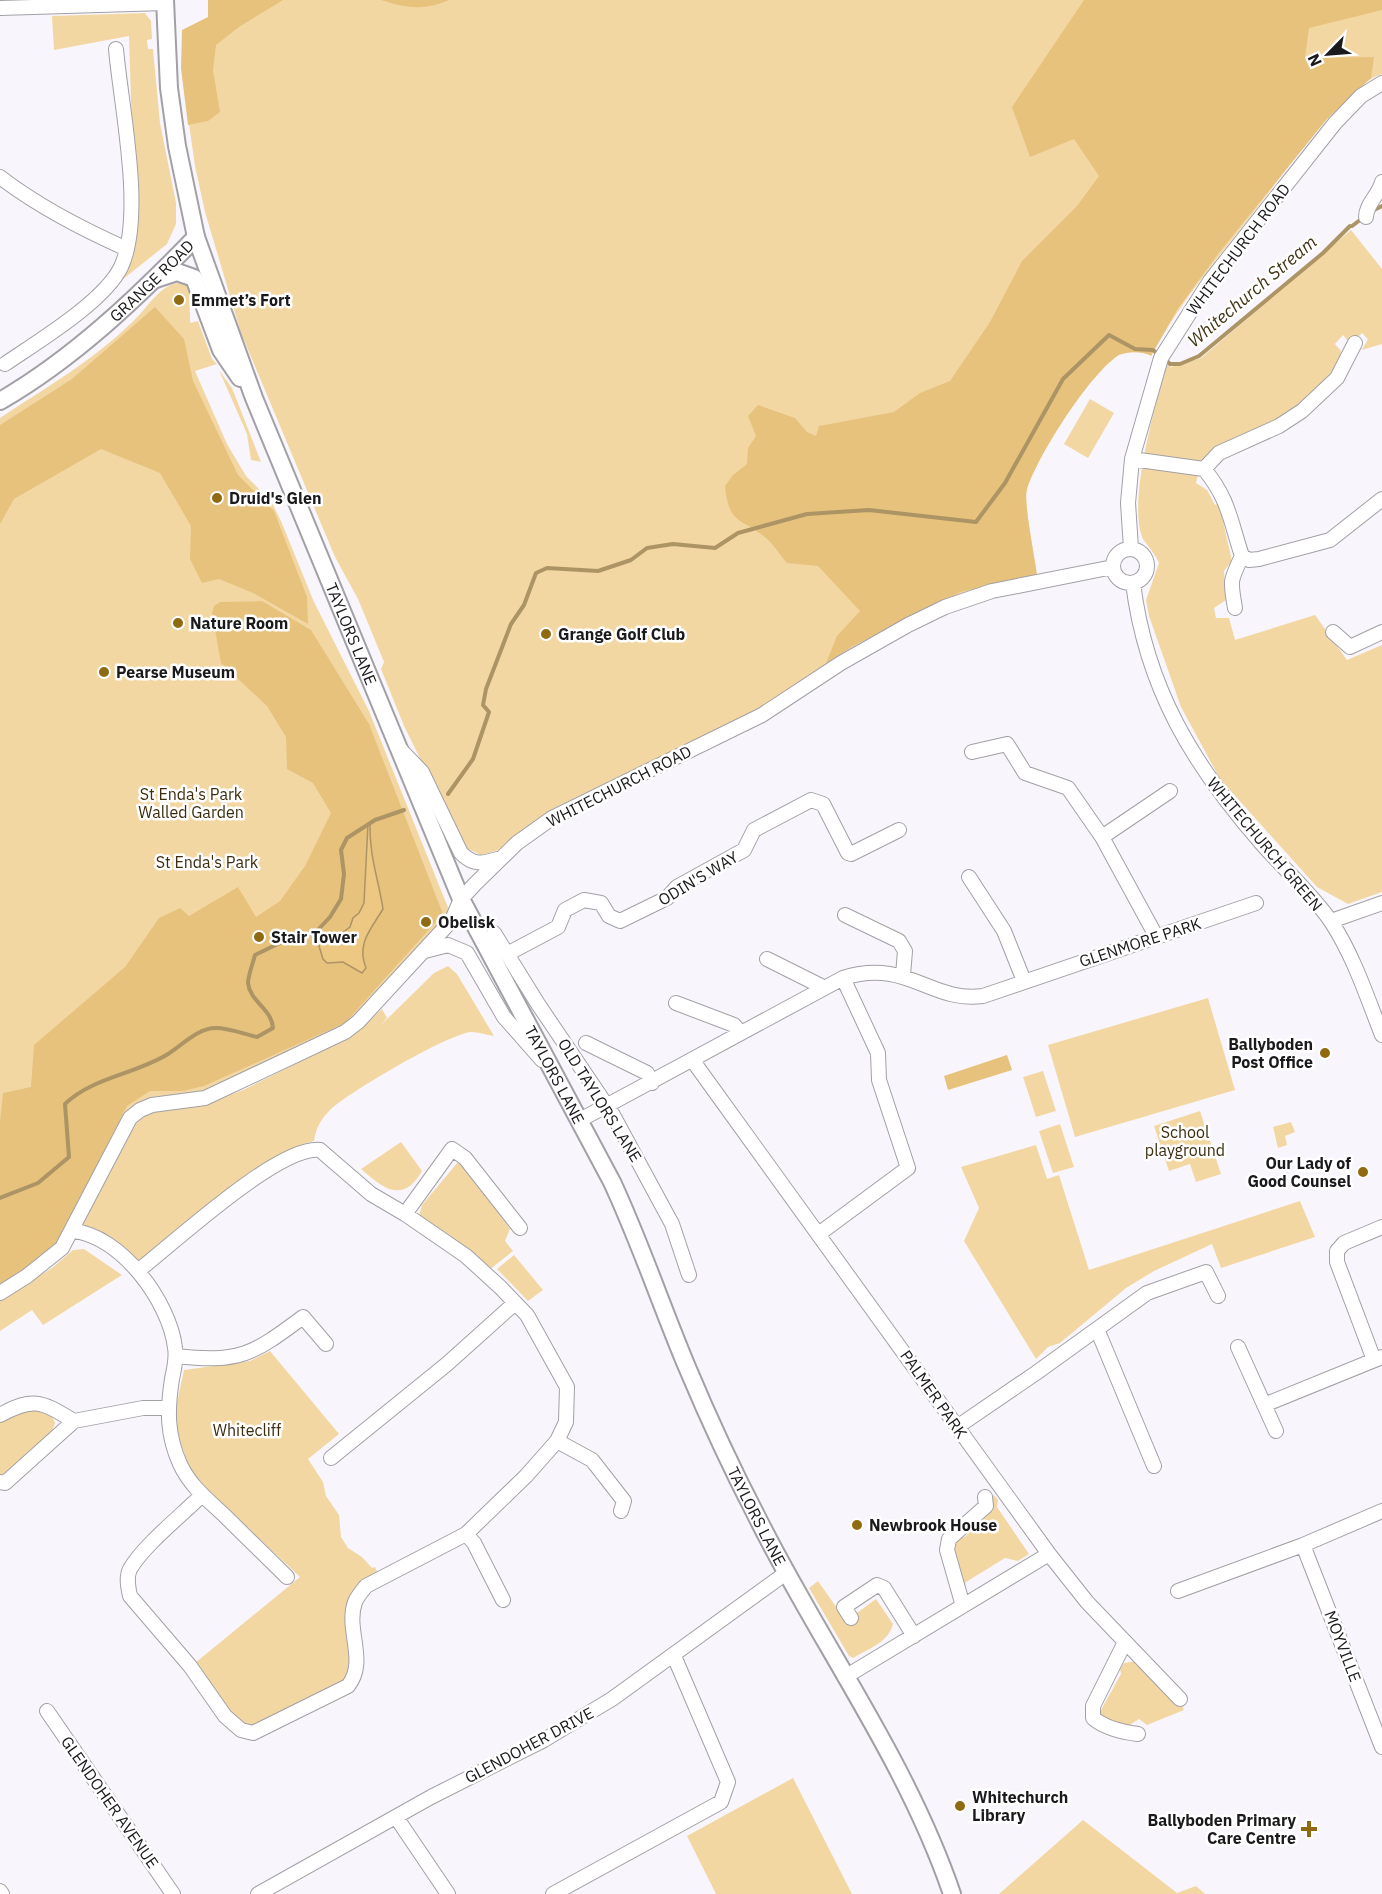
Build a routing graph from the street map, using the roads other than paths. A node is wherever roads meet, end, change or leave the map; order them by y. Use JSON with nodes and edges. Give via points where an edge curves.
{"nodes":[{"id":1,"x":165,"y":2,"type":"edge"},
{"id":2,"x":0,"y":8,"type":"edge"},
{"id":3,"x":116,"y":49,"type":"dead end"},
{"id":4,"x":1382,"y":83,"type":"edge"},
{"id":5,"x":0,"y":177,"type":"edge"},
{"id":6,"x":1382,"y":182,"type":"edge"},
{"id":7,"x":1366,"y":216,"type":"dead end"},
{"id":8,"x":196,"y":237,"type":"junction"},
{"id":9,"x":127,"y":249,"type":"junction"},
{"id":10,"x":141,"y":290,"type":"junction"},
{"id":11,"x":1355,"y":343,"type":"dead end"},
{"id":12,"x":5,"y":364,"type":"dead end"},
{"id":13,"x":254,"y":398,"type":"junction"},
{"id":14,"x":0,"y":401,"type":"edge"},
{"id":15,"x":1132,"y":459,"type":"junction"},
{"id":16,"x":1204,"y":469,"type":"junction"},
{"id":17,"x":1382,"y":499,"type":"edge"},
{"id":18,"x":1131,"y":548,"type":"junction"},
{"id":19,"x":1242,"y":556,"type":"junction"},
{"id":20,"x":1113,"y":567,"type":"junction"},
{"id":21,"x":1133,"y":583,"type":"junction"},
{"id":22,"x":1235,"y":608,"type":"dead end"},
{"id":23,"x":1333,"y":632,"type":"dead end"},
{"id":24,"x":1382,"y":632,"type":"edge"},
{"id":25,"x":398,"y":747,"type":"junction"},
{"id":26,"x":972,"y":752,"type":"dead end"},
{"id":27,"x":1170,"y":791,"type":"dead end"},
{"id":28,"x":899,"y":830,"type":"dead end"},
{"id":29,"x":1102,"y":837,"type":"junction"},
{"id":30,"x":500,"y":859,"type":"junction"},
{"id":31,"x":969,"y":878,"type":"dead end"},
{"id":32,"x":461,"y":899,"type":"junction"},
{"id":33,"x":1256,"y":903,"type":"dead end"},
{"id":34,"x":1382,"y":903,"type":"edge"},
{"id":35,"x":845,"y":915,"type":"dead end"},
{"id":36,"x":1331,"y":921,"type":"junction"},
{"id":37,"x":494,"y":933,"type":"dead end"},
{"id":38,"x":1156,"y":936,"type":"junction"},
{"id":39,"x":424,"y":952,"type":"junction"},
{"id":40,"x":509,"y":954,"type":"junction"},
{"id":41,"x":767,"y":959,"type":"dead end"},
{"id":42,"x":903,"y":975,"type":"junction"},
{"id":43,"x":843,"y":978,"type":"junction"},
{"id":44,"x":1024,"y":981,"type":"junction"},
{"id":45,"x":823,"y":987,"type":"junction"},
{"id":46,"x":676,"y":1003,"type":"dead end"},
{"id":47,"x":741,"y":1033,"type":"junction"},
{"id":48,"x":1382,"y":1035,"type":"edge"},
{"id":49,"x":585,"y":1043,"type":"dead end"},
{"id":50,"x":693,"y":1061,"type":"junction"},
{"id":51,"x":555,"y":1075,"type":"junction"},
{"id":52,"x":652,"y":1083,"type":"junction"},
{"id":53,"x":607,"y":1106,"type":"junction"},
{"id":54,"x":580,"y":1120,"type":"junction"},
{"id":55,"x":405,"y":1214,"type":"junction"},
{"id":56,"x":1382,"y":1227,"type":"edge"},
{"id":57,"x":520,"y":1228,"type":"dead end"},
{"id":58,"x":72,"y":1231,"type":"junction"},
{"id":59,"x":820,"y":1233,"type":"junction"},
{"id":60,"x":139,"y":1270,"type":"junction"},
{"id":61,"x":689,"y":1275,"type":"dead end"},
{"id":62,"x":0,"y":1293,"type":"edge"},
{"id":63,"x":1218,"y":1296,"type":"dead end"},
{"id":64,"x":515,"y":1303,"type":"junction"},
{"id":65,"x":1097,"y":1329,"type":"junction"},
{"id":66,"x":326,"y":1344,"type":"dead end"},
{"id":67,"x":1238,"y":1347,"type":"dead end"},
{"id":68,"x":176,"y":1356,"type":"junction"},
{"id":69,"x":1378,"y":1358,"type":"edge"},
{"id":70,"x":1264,"y":1405,"type":"junction"},
{"id":71,"x":168,"y":1408,"type":"junction"},
{"id":72,"x":0,"y":1415,"type":"edge"},
{"id":73,"x":74,"y":1421,"type":"junction"},
{"id":74,"x":957,"y":1427,"type":"junction"},
{"id":75,"x":1276,"y":1431,"type":"dead end"},
{"id":76,"x":557,"y":1441,"type":"junction"},
{"id":77,"x":331,"y":1458,"type":"dead end"},
{"id":78,"x":1154,"y":1466,"type":"dead end"},
{"id":79,"x":0,"y":1482,"type":"edge"},
{"id":80,"x":202,"y":1496,"type":"junction"},
{"id":81,"x":985,"y":1497,"type":"dead end"},
{"id":82,"x":621,"y":1511,"type":"dead end"},
{"id":83,"x":1382,"y":1511,"type":"edge"},
{"id":84,"x":466,"y":1534,"type":"junction"},
{"id":85,"x":1303,"y":1545,"type":"junction"},
{"id":86,"x":1049,"y":1554,"type":"junction"},
{"id":87,"x":786,"y":1574,"type":"junction"},
{"id":88,"x":287,"y":1577,"type":"dead end"},
{"id":89,"x":1178,"y":1591,"type":"dead end"},
{"id":90,"x":503,"y":1600,"type":"dead end"},
{"id":91,"x":963,"y":1606,"type":"junction"},
{"id":92,"x":851,"y":1618,"type":"dead end"},
{"id":93,"x":914,"y":1636,"type":"junction"},
{"id":94,"x":1125,"y":1642,"type":"junction"},
{"id":95,"x":674,"y":1656,"type":"junction"},
{"id":96,"x":845,"y":1677,"type":"junction"},
{"id":97,"x":1180,"y":1699,"type":"dead end"},
{"id":98,"x":47,"y":1711,"type":"dead end"},
{"id":99,"x":1138,"y":1734,"type":"dead end"},
{"id":100,"x":1382,"y":1747,"type":"edge"},
{"id":101,"x":396,"y":1817,"type":"junction"},
{"id":102,"x":173,"y":1894,"type":"edge"},
{"id":103,"x":258,"y":1894,"type":"edge"},
{"id":104,"x":448,"y":1894,"type":"edge"},
{"id":105,"x":553,"y":1894,"type":"edge"},
{"id":106,"x":952,"y":1894,"type":"edge"}],
"edges":[{"from":1,"to":2,"type":"street"},
{"from":1,"to":8,"type":"main road","name":"GRANGE ROAD","via":[[169,88]]},
{"from":3,"to":9,"type":"street","name":"GRANGE ROAD","via":[[131,204]]},
{"from":4,"to":15,"type":"street","name":"WHITECHURCH ROAD","via":[[1361,96],[1335,123],[1216,273],[1162,357]]},
{"from":5,"to":9,"type":"street","via":[[81,228]]},
{"from":6,"to":7,"type":"street"},
{"from":8,"to":10,"type":"main road","name":"GRANGE ROAD"},
{"from":8,"to":13,"type":"main road","name":"TAYLORS LANE"},
{"from":9,"to":12,"type":"street","name":"GRANGE ROAD","via":[[120,269],[101,292]]},
{"from":10,"to":13,"type":"main road","via":[[171,272],[187,273],[194,278],[221,350]]},
{"from":10,"to":14,"type":"main road","name":"GRANGE ROAD","via":[[54,366]]},
{"from":11,"to":16,"type":"street","via":[[1337,378],[1302,411],[1219,453]]},
{"from":13,"to":25,"type":"main road","name":"TAYLORS LANE"},
{"from":15,"to":16,"type":"street"},
{"from":15,"to":18,"type":"street","name":"WHITECHURCH ROAD","via":[[1128,503]]},
{"from":16,"to":19,"type":"street","via":[[1227,502]]},
{"from":17,"to":19,"type":"street","via":[[1330,540],[1259,560]]},
{"from":18,"to":20,"type":"street","via":[[1118,553]]},
{"from":18,"to":21,"type":"street","via":[[1147,562],[1146,573]]},
{"from":19,"to":22,"type":"street","via":[[1230,583]]},
{"from":20,"to":21,"type":"street","via":[[1117,578]]},
{"from":20,"to":30,"type":"street","name":"WHITECHURCH ROAD","via":[[1023,584],[945,607],[841,663],[762,715],[552,818]]},
{"from":21,"to":36,"type":"street","name":"WHITECHURCH GREEN","via":[[1147,656],[1181,736],[1225,801]]},
{"from":23,"to":24,"type":"street","via":[[1350,647]]},
{"from":25,"to":30,"type":"street","via":[[422,772],[461,853],[482,864]]},
{"from":25,"to":32,"type":"main road","name":"TAYLORS LANE"},
{"from":26,"to":29,"type":"street","via":[[1007,744],[1025,773],[1068,788]]},
{"from":27,"to":29,"type":"street"},
{"from":28,"to":40,"type":"street","name":"ODIN'S WAY","via":[[848,853],[823,804],[811,800],[754,831],[744,850],[677,887],[658,903],[620,921],[609,916],[601,903],[584,900],[565,910],[558,927]]},
{"from":29,"to":38,"type":"street"},
{"from":30,"to":32,"type":"street","name":"WHITECHURCH ROAD"},
{"from":31,"to":44,"type":"street","via":[[1004,931]]},
{"from":32,"to":39,"type":"street","name":"WHITECHURCH ROAD","via":[[452,920]]},
{"from":32,"to":51,"type":"main road","name":"TAYLORS LANE"},
{"from":33,"to":38,"type":"street","name":"GLENMORE PARK"},
{"from":34,"to":36,"type":"street"},
{"from":35,"to":42,"type":"street","via":[[899,941],[905,951]]},
{"from":36,"to":48,"type":"street","name":"WHITECHURCH GREEN","via":[[1355,967]]},
{"from":37,"to":40,"type":"street","name":"OLD TAYLORS LANE"},
{"from":38,"to":44,"type":"street","name":"GLENMORE PARK"},
{"from":39,"to":51,"type":"street","via":[[448,945],[467,953],[504,1017]]},
{"from":39,"to":58,"type":"street","name":"WHITECHURCH ROAD","via":[[345,1032],[205,1098],[140,1110],[123,1128]]},
{"from":40,"to":53,"type":"street","name":"OLD TAYLORS LANE"},
{"from":41,"to":45,"type":"street"},
{"from":42,"to":43,"type":"street","name":"GLENMORE PARK","via":[[863,972]]},
{"from":42,"to":44,"type":"street","name":"GLENMORE PARK","via":[[963,999]]},
{"from":43,"to":45,"type":"street","name":"GLENMORE PARK"},
{"from":43,"to":59,"type":"street","via":[[878,1053],[879,1080],[908,1168]]},
{"from":45,"to":47,"type":"street","name":"GLENMORE PARK"},
{"from":46,"to":47,"type":"street","via":[[734,1025]]},
{"from":47,"to":50,"type":"street","name":"GLENMORE PARK"},
{"from":49,"to":52,"type":"street","via":[[647,1073]]},
{"from":50,"to":52,"type":"street","name":"GLENMORE PARK"},
{"from":50,"to":59,"type":"street","name":"PALMER PARK"},
{"from":51,"to":54,"type":"main road","name":"TAYLORS LANE"},
{"from":52,"to":53,"type":"street","name":"GLENMORE PARK"},
{"from":53,"to":54,"type":"street","name":"GLENMORE PARK"},
{"from":53,"to":61,"type":"street","name":"OLD TAYLORS LANE","via":[[672,1224]]},
{"from":54,"to":87,"type":"main road","name":"TAYLORS LANE","via":[[634,1228],[682,1356],[725,1452]]},
{"from":55,"to":57,"type":"street","via":[[452,1149],[465,1158]]},
{"from":55,"to":60,"type":"street","via":[[371,1194],[327,1154],[312,1149],[290,1157],[236,1191]]},
{"from":55,"to":64,"type":"street","via":[[466,1256]]},
{"from":56,"to":69,"type":"street","via":[[1344,1243],[1337,1251],[1337,1262]]},
{"from":58,"to":60,"type":"street","via":[[92,1235]]},
{"from":58,"to":62,"type":"street","name":"WHITECHURCH ROAD","via":[[58,1253]]},
{"from":59,"to":74,"type":"street","name":"PALMER PARK"},
{"from":60,"to":68,"type":"street","via":[[169,1325]]},
{"from":63,"to":65,"type":"street","via":[[1206,1272],[1193,1275],[1147,1293]]},
{"from":64,"to":76,"type":"street","via":[[527,1315],[567,1387],[566,1422]]},
{"from":64,"to":77,"type":"street"},
{"from":65,"to":74,"type":"street"},
{"from":65,"to":78,"type":"street"},
{"from":66,"to":68,"type":"street","via":[[303,1317],[248,1354],[226,1359]]},
{"from":67,"to":70,"type":"street"},
{"from":68,"to":71,"type":"street"},
{"from":69,"to":70,"type":"street"},
{"from":70,"to":75,"type":"street"},
{"from":71,"to":73,"type":"street","via":[[143,1408]]},
{"from":71,"to":80,"type":"street","via":[[167,1423],[175,1452]]},
{"from":72,"to":73,"type":"street","via":[[33,1401]]},
{"from":73,"to":79,"type":"street","via":[[5,1483]]},
{"from":74,"to":86,"type":"street","name":"PALMER PARK"},
{"from":76,"to":82,"type":"street","via":[[592,1460],[624,1501]]},
{"from":76,"to":84,"type":"street"},
{"from":80,"to":84,"type":"street","via":[[141,1555],[129,1570],[127,1585],[130,1596],[190,1666],[225,1716],[247,1733],[259,1731],[348,1686],[357,1666],[352,1618],[355,1601],[366,1586]]},
{"from":80,"to":88,"type":"street"},
{"from":81,"to":91,"type":"street","via":[[986,1506],[949,1539],[947,1550]]},
{"from":83,"to":85,"type":"street"},
{"from":84,"to":90,"type":"street"},
{"from":85,"to":89,"type":"street"},
{"from":85,"to":100,"type":"street","name":"MOYVILLE"},
{"from":86,"to":91,"type":"street"},
{"from":86,"to":94,"type":"street","name":"PALMER PARK"},
{"from":87,"to":95,"type":"street","name":"GLENDOHER DRIVE"},
{"from":87,"to":96,"type":"main road","name":"TAYLORS LANE"},
{"from":91,"to":93,"type":"street"},
{"from":92,"to":93,"type":"street","via":[[844,1607],[876,1585],[884,1588]]},
{"from":93,"to":96,"type":"street"},
{"from":94,"to":97,"type":"street","name":"PALMER PARK"},
{"from":94,"to":99,"type":"street","via":[[1093,1706],[1093,1718],[1100,1724]]},
{"from":95,"to":101,"type":"street","name":"GLENDOHER DRIVE","via":[[612,1700],[544,1740]]},
{"from":95,"to":105,"type":"street","via":[[728,1782],[721,1802]]},
{"from":96,"to":106,"type":"main road","name":"TAYLORS LANE","via":[[914,1801]]},
{"from":98,"to":102,"type":"street","name":"GLENDOHER AVENUE"},
{"from":101,"to":103,"type":"street","name":"GLENDOHER DRIVE"},
{"from":101,"to":104,"type":"street"}]}
